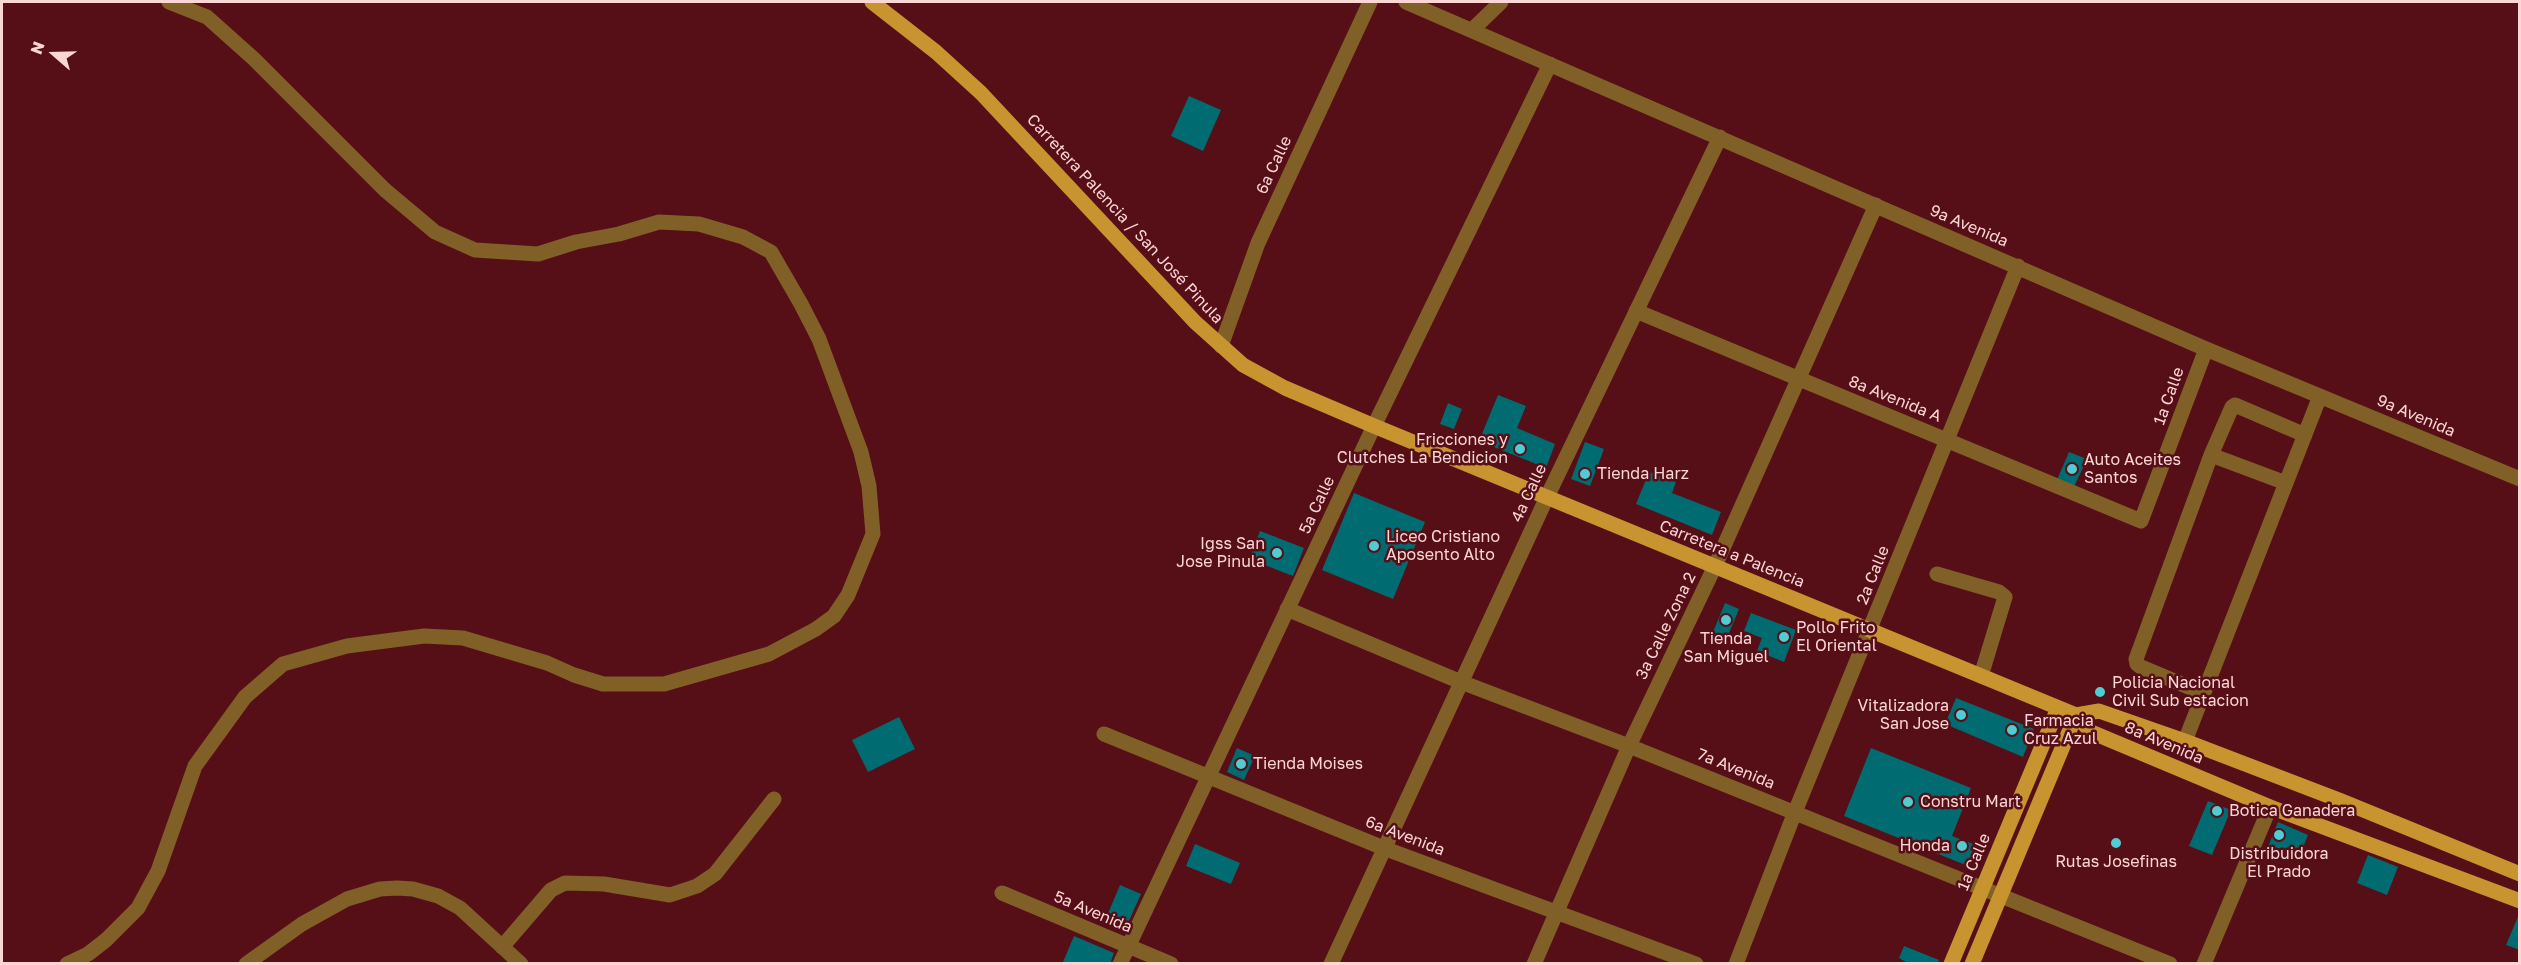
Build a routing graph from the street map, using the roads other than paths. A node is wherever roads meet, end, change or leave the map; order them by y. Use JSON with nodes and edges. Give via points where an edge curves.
{"nodes":[{"id":1,"x":169,"y":2,"type":"edge"},
{"id":2,"x":872,"y":2,"type":"edge"},
{"id":3,"x":1370,"y":2,"type":"edge"},
{"id":4,"x":1406,"y":2,"type":"edge"},
{"id":5,"x":1501,"y":2,"type":"edge"},
{"id":6,"x":1472,"y":30,"type":"junction"},
{"id":7,"x":1550,"y":64,"type":"junction"},
{"id":8,"x":1720,"y":137,"type":"junction"},
{"id":9,"x":1876,"y":205,"type":"junction"},
{"id":10,"x":2018,"y":266,"type":"junction"},
{"id":11,"x":1636,"y":311,"type":"junction"},
{"id":12,"x":1221,"y":346,"type":"junction"},
{"id":13,"x":2206,"y":349,"type":"junction"},
{"id":14,"x":1798,"y":379,"type":"junction"},
{"id":15,"x":2320,"y":396,"type":"junction"},
{"id":16,"x":1374,"y":426,"type":"junction"},
{"id":17,"x":2305,"y":435,"type":"junction"},
{"id":18,"x":1947,"y":440,"type":"junction"},
{"id":19,"x":2211,"y":455,"type":"junction"},
{"id":20,"x":2520,"y":479,"type":"edge"},
{"id":21,"x":2286,"y":483,"type":"junction"},
{"id":22,"x":1547,"y":497,"type":"junction"},
{"id":23,"x":2140,"y":521,"type":"joint"},
{"id":24,"x":1715,"y":566,"type":"junction"},
{"id":25,"x":1937,"y":574,"type":"dead end"},
{"id":26,"x":1287,"y":609,"type":"junction"},
{"id":27,"x":1870,"y":630,"type":"junction"},
{"id":28,"x":1981,"y":676,"type":"junction"},
{"id":29,"x":1461,"y":682,"type":"junction"},
{"id":30,"x":2204,"y":693,"type":"junction"},
{"id":31,"x":2058,"y":708,"type":"junction"},
{"id":32,"x":2076,"y":715,"type":"junction"},
{"id":33,"x":1104,"y":734,"type":"dead end"},
{"id":34,"x":2185,"y":741,"type":"junction"},
{"id":35,"x":1629,"y":746,"type":"junction"},
{"id":36,"x":1207,"y":778,"type":"junction"},
{"id":37,"x":774,"y":799,"type":"dead end"},
{"id":38,"x":2270,"y":807,"type":"junction"},
{"id":39,"x":1795,"y":812,"type":"junction"},
{"id":40,"x":1386,"y":849,"type":"junction"},
{"id":41,"x":2520,"y":874,"type":"edge"},
{"id":42,"x":1983,"y":888,"type":"junction"},
{"id":43,"x":1002,"y":893,"type":"dead end"},
{"id":44,"x":2001,"y":894,"type":"junction"},
{"id":45,"x":2520,"y":901,"type":"edge"},
{"id":46,"x":1556,"y":912,"type":"junction"},
{"id":47,"x":502,"y":946,"type":"junction"},
{"id":48,"x":1128,"y":947,"type":"junction"},
{"id":49,"x":67,"y":963,"type":"edge"},
{"id":50,"x":246,"y":963,"type":"edge"},
{"id":51,"x":521,"y":963,"type":"edge"},
{"id":52,"x":1120,"y":963,"type":"edge"},
{"id":53,"x":1171,"y":963,"type":"edge"},
{"id":54,"x":1331,"y":963,"type":"edge"},
{"id":55,"x":1534,"y":963,"type":"edge"},
{"id":56,"x":1696,"y":963,"type":"edge"},
{"id":57,"x":1736,"y":963,"type":"edge"},
{"id":58,"x":1951,"y":963,"type":"edge"},
{"id":59,"x":1972,"y":963,"type":"edge"},
{"id":60,"x":2170,"y":963,"type":"edge"},
{"id":61,"x":2204,"y":963,"type":"edge"}],
"edges":[{"from":1,"to":49,"type":"street","via":[[207,17],[385,190],[435,232],[475,250],[538,254],[659,222],[699,224],[743,237],[771,252],[819,339],[861,452],[873,534],[848,595],[834,616],[816,629],[769,654],[664,684],[603,684],[463,638],[434,636],[347,646],[282,664],[245,697],[195,766],[158,871],[138,908],[88,954]]},
{"from":2,"to":12,"type":"main road","name":"Carretera Palencia / San José Pinula","via":[[981,93]]},
{"from":3,"to":12,"type":"street","name":"6a Calle","via":[[1258,243]]},
{"from":4,"to":6,"type":"street","name":"9a Avenida"},
{"from":5,"to":6,"type":"street"},
{"from":6,"to":7,"type":"street","name":"9a Avenida"},
{"from":7,"to":8,"type":"street","name":"9a Avenida"},
{"from":7,"to":16,"type":"street","name":"5a Calle"},
{"from":8,"to":9,"type":"street","name":"9a Avenida"},
{"from":8,"to":11,"type":"street","name":"4a Calle"},
{"from":9,"to":10,"type":"street","name":"9a Avenida"},
{"from":9,"to":14,"type":"street","name":"3a Calle Zona 2"},
{"from":10,"to":13,"type":"street","name":"9a Avenida"},
{"from":10,"to":18,"type":"street","name":"2a Calle"},
{"from":11,"to":14,"type":"street","name":"8a Avenida A"},
{"from":11,"to":22,"type":"street","name":"4a Calle"},
{"from":12,"to":16,"type":"main road","name":"Carretera Palencia / San José Pinula","via":[[1243,365],[1285,388]]},
{"from":13,"to":15,"type":"street","name":"9a Avenida"},
{"from":13,"to":23,"type":"street","name":"1a Calle"},
{"from":14,"to":18,"type":"street","name":"8a Avenida A"},
{"from":14,"to":24,"type":"street","name":"3a Calle Zona 2"},
{"from":15,"to":17,"type":"street"},
{"from":15,"to":20,"type":"street","name":"9a Avenida"},
{"from":16,"to":22,"type":"main road","name":"Carretera a Palencia"},
{"from":16,"to":26,"type":"street","name":"5a Calle"},
{"from":17,"to":19,"type":"street","via":[[2235,405]]},
{"from":17,"to":21,"type":"street"},
{"from":18,"to":23,"type":"street","name":"8a Avenida A"},
{"from":18,"to":27,"type":"street","name":"2a Calle"},
{"from":19,"to":21,"type":"street"},
{"from":19,"to":30,"type":"street","via":[[2136,659],[2141,667]]},
{"from":21,"to":30,"type":"street"},
{"from":22,"to":24,"type":"main road","name":"Carretera a Palencia"},
{"from":22,"to":29,"type":"street","name":"4a Calle"},
{"from":24,"to":27,"type":"main road","name":"Carretera a Palencia"},
{"from":24,"to":35,"type":"street","name":"3a Calle Zona 2"},
{"from":25,"to":28,"type":"street","via":[[2005,597]]},
{"from":26,"to":29,"type":"street","name":"7a Avenida"},
{"from":26,"to":36,"type":"street","name":"5a Calle"},
{"from":27,"to":28,"type":"main road","name":"Carretera a Palencia"},
{"from":27,"to":39,"type":"street","name":"2a Calle"},
{"from":28,"to":31,"type":"main road","name":"Carretera a Palencia"},
{"from":29,"to":35,"type":"street","name":"7a Avenida"},
{"from":29,"to":40,"type":"street","name":"4a Calle"},
{"from":30,"to":34,"type":"street"},
{"from":31,"to":32,"type":"main road","name":"Carretera a Palencia"},
{"from":31,"to":42,"type":"main road","name":"1a Calle"},
{"from":32,"to":34,"type":"main road","name":"8a Avenida","via":[[2099,711]]},
{"from":32,"to":38,"type":"main road","name":"8a Avenida","via":[[2091,732]]},
{"from":32,"to":44,"type":"main road"},
{"from":33,"to":36,"type":"street","name":"6a Avenida"},
{"from":34,"to":41,"type":"main road","name":"8a Avenida"},
{"from":35,"to":39,"type":"street","name":"7a Avenida"},
{"from":35,"to":46,"type":"street","name":"3a Calle Zona 2"},
{"from":36,"to":40,"type":"street","name":"6a Avenida"},
{"from":36,"to":48,"type":"street","name":"5a Calle"},
{"from":37,"to":47,"type":"street","via":[[715,874],[697,886],[670,895],[603,884],[565,883],[551,890]]},
{"from":38,"to":45,"type":"main road","name":"8a Avenida"},
{"from":38,"to":61,"type":"street"},
{"from":39,"to":42,"type":"street","name":"7a Avenida"},
{"from":39,"to":57,"type":"street","name":"2a Calle"},
{"from":40,"to":46,"type":"street","name":"6a Avenida"},
{"from":40,"to":54,"type":"street","name":"4a Calle"},
{"from":42,"to":44,"type":"street","name":"7a Avenida"},
{"from":42,"to":58,"type":"main road","name":"1a Calle"},
{"from":43,"to":48,"type":"street","name":"5a Avenida"},
{"from":44,"to":59,"type":"main road"},
{"from":44,"to":60,"type":"street","name":"7a Avenida"},
{"from":46,"to":55,"type":"street","name":"3a Calle Zona 2"},
{"from":46,"to":56,"type":"street","name":"6a Avenida"},
{"from":47,"to":50,"type":"street","via":[[460,908],[438,896],[413,889],[380,889],[346,899]]},
{"from":47,"to":51,"type":"street"},
{"from":48,"to":52,"type":"street","name":"5a Calle"},
{"from":48,"to":53,"type":"street","name":"5a Avenida"}]}
